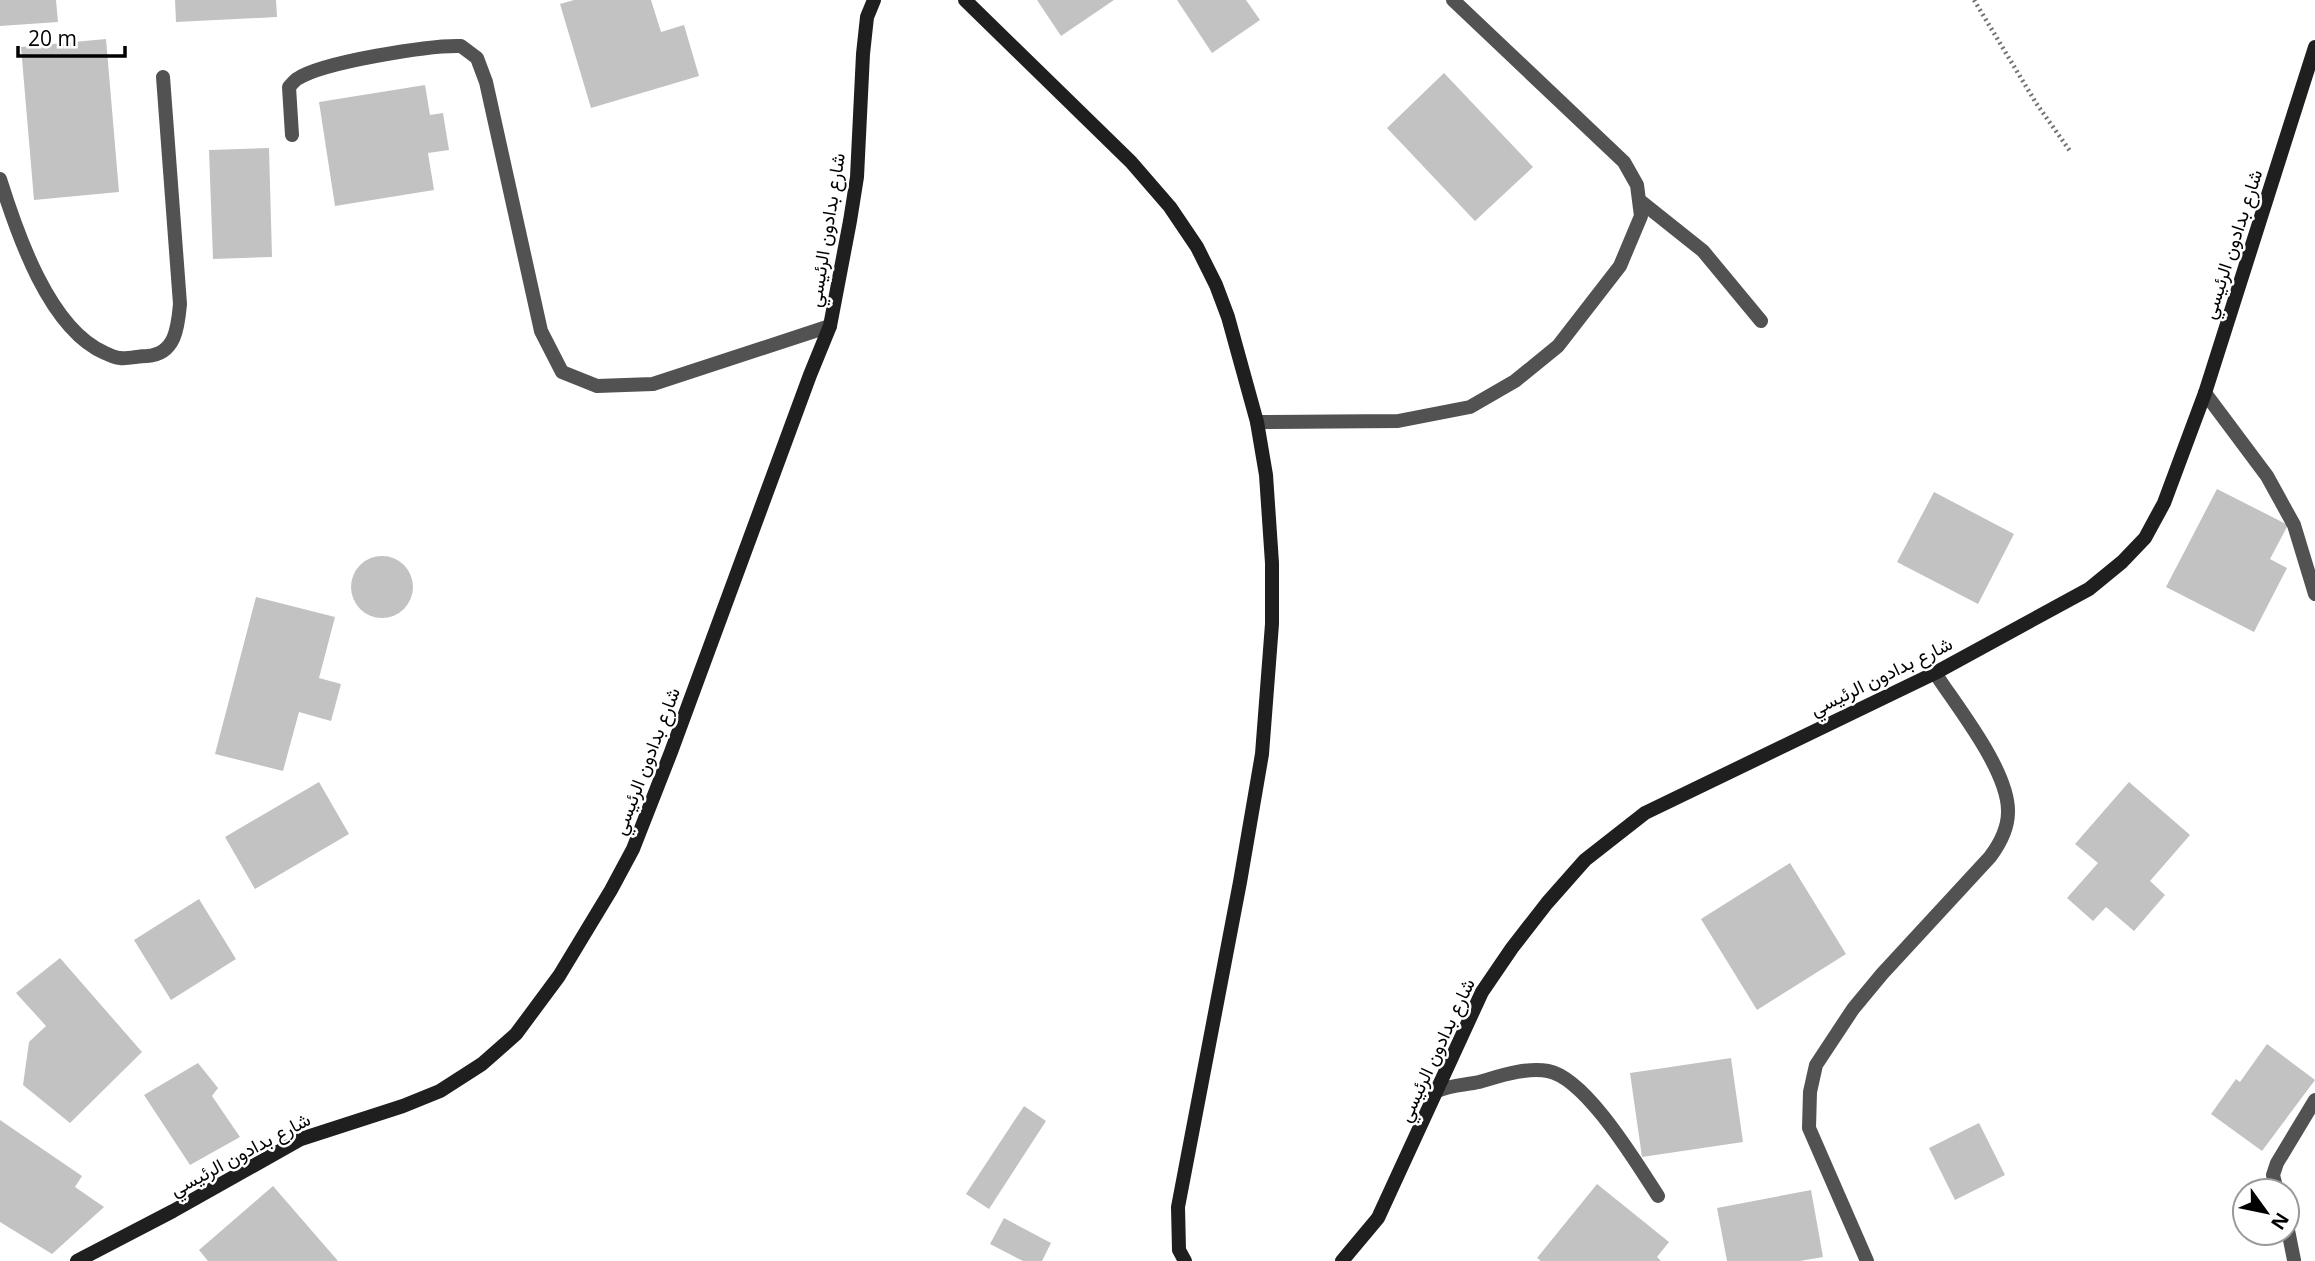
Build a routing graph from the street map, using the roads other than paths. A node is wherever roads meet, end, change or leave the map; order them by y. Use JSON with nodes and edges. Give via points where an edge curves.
{"nodes":[{"id":1,"x":874,"y":0,"type":"edge"},
{"id":2,"x":965,"y":0,"type":"edge"},
{"id":3,"x":1453,"y":0,"type":"edge"},
{"id":4,"x":2315,"y":47,"type":"edge"},
{"id":5,"x":163,"y":77,"type":"dead end"},
{"id":6,"x":292,"y":135,"type":"dead end"},
{"id":7,"x":0,"y":179,"type":"edge"},
{"id":8,"x":1639,"y":200,"type":"junction"},
{"id":9,"x":1761,"y":321,"type":"dead end"},
{"id":10,"x":830,"y":326,"type":"junction"},
{"id":11,"x":2205,"y":393,"type":"junction"},
{"id":12,"x":1256,"y":422,"type":"junction"},
{"id":13,"x":2315,"y":594,"type":"edge"},
{"id":14,"x":1935,"y":673,"type":"junction"},
{"id":15,"x":1437,"y":1091,"type":"junction"},
{"id":16,"x":2315,"y":1100,"type":"edge"},
{"id":17,"x":2274,"y":1177,"type":"edge"},
{"id":18,"x":1658,"y":1196,"type":"dead end"},
{"id":19,"x":77,"y":1261,"type":"edge"},
{"id":20,"x":1185,"y":1261,"type":"edge"},
{"id":21,"x":1342,"y":1261,"type":"edge"},
{"id":22,"x":1867,"y":1261,"type":"edge"}],
"edges":[{"from":1,"to":10,"type":"main road","name":"شارع بدادون الرئيسي","via":[[863,54],[857,177]]},
{"from":2,"to":12,"type":"main road","via":[[1132,162],[1170,207],[1216,285]]},
{"from":3,"to":8,"type":"street","via":[[1623,162],[1637,186]]},
{"from":4,"to":11,"type":"main road","name":"شارع بدادون الرئيسي"},
{"from":5,"to":7,"type":"street","via":[[180,304],[178,330],[169,346],[152,355],[118,359],[82,339],[41,284],[18,236]]},
{"from":6,"to":10,"type":"street","via":[[289,87],[297,79],[406,51],[461,46],[477,58],[486,82],[541,331],[562,372],[597,386],[653,384]]},
{"from":8,"to":9,"type":"street","via":[[1703,251]]},
{"from":8,"to":12,"type":"street","via":[[1641,216],[1620,266],[1558,346],[1515,381],[1470,407],[1398,421]]},
{"from":10,"to":19,"type":"main road","name":"شارع بدادون الرئيسي","via":[[633,849],[559,976],[516,1034],[482,1064],[440,1091],[302,1139]]},
{"from":11,"to":13,"type":"street","via":[[2267,476],[2294,525]]},
{"from":11,"to":14,"type":"main road","name":"شارع بدادون الرئيسي","via":[[2164,503],[2145,538],[2122,562],[2089,589]]},
{"from":12,"to":20,"type":"main road","via":[[1266,475],[1272,563],[1269,682],[1240,882],[1178,1207],[1179,1250]]},
{"from":14,"to":15,"type":"main road","name":"شارع بدادون الرئيسي","via":[[1646,813],[1585,860],[1547,903],[1482,992]]},
{"from":14,"to":22,"type":"street","via":[[1989,754],[2002,781],[2008,812],[2001,842],[1990,858],[1882,974],[1816,1065],[1810,1128]]},
{"from":15,"to":18,"type":"street","via":[[1518,1073],[1557,1074],[1604,1117]]},
{"from":15,"to":21,"type":"main road","name":"شارع بدادون الرئيسي","via":[[1378,1218]]},
{"from":16,"to":17,"type":"street","via":[[2277,1163]]}]}
